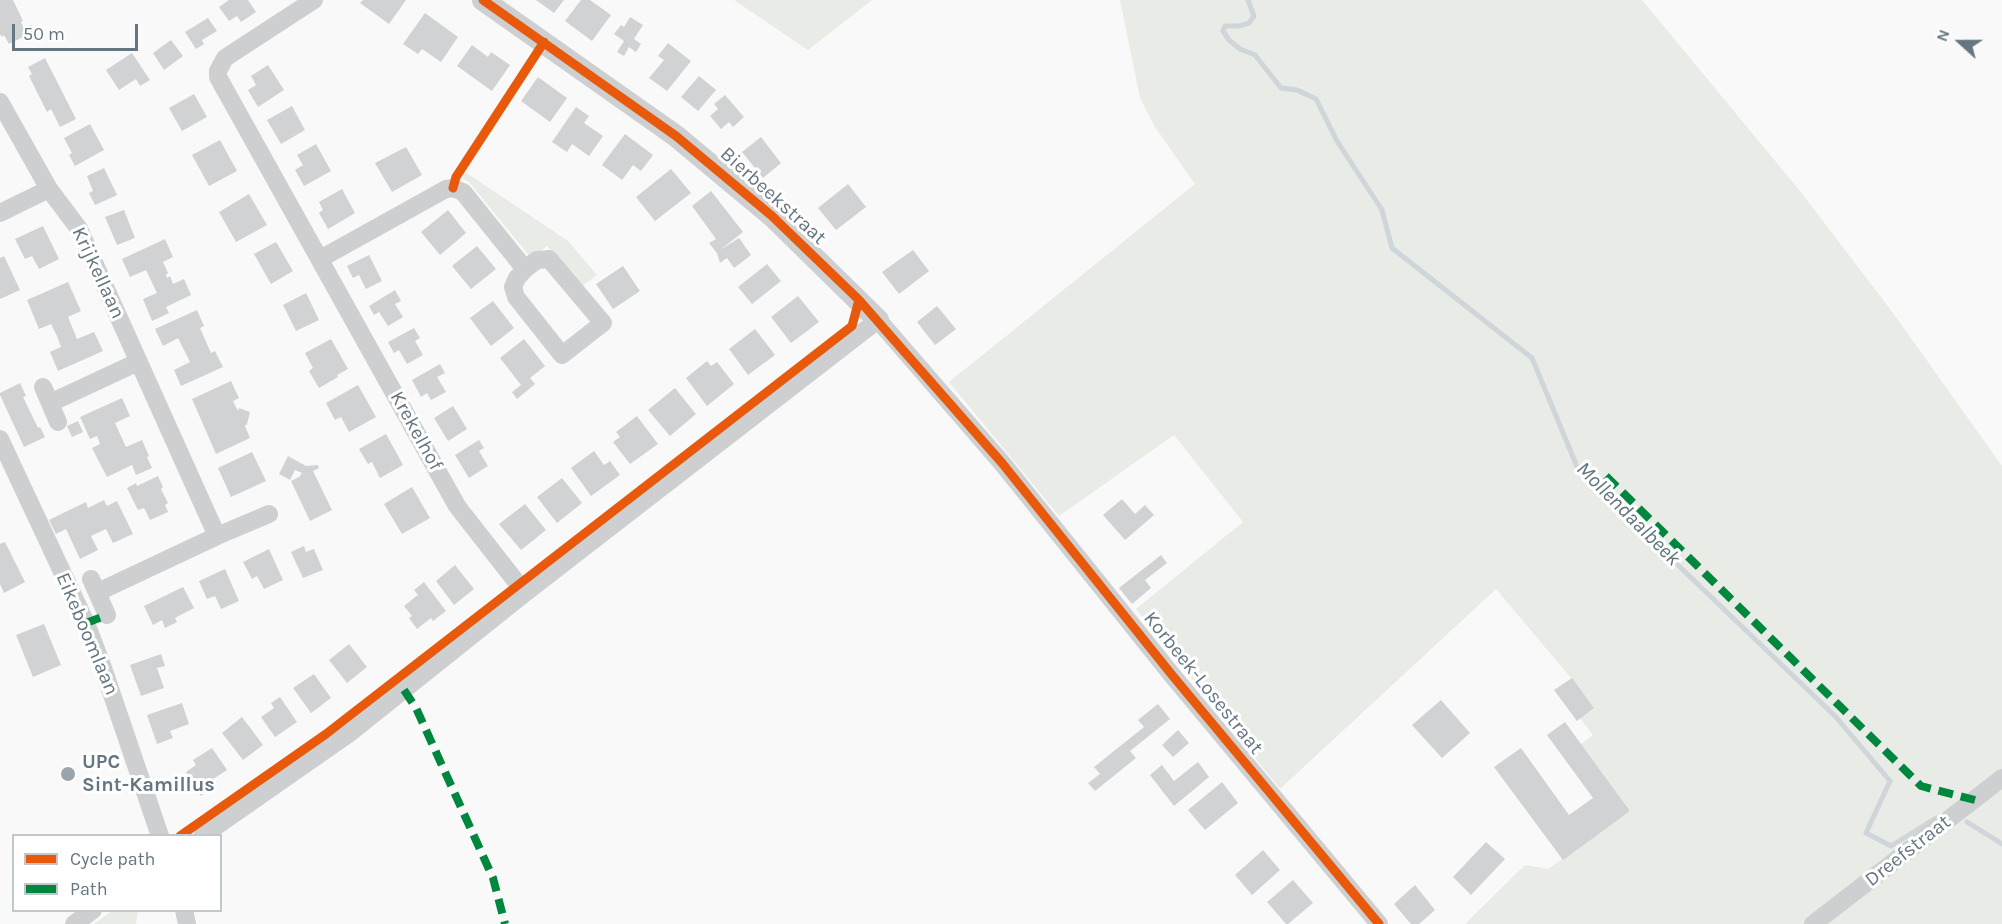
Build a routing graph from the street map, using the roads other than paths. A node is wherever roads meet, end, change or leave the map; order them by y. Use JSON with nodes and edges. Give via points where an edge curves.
{"nodes":[{"id":1,"x":314,"y":0,"type":"edge"},
{"id":2,"x":483,"y":0,"type":"edge"},
{"id":3,"x":0,"y":102,"type":"edge"},
{"id":4,"x":49,"y":189,"type":"junction"},
{"id":5,"x":0,"y":213,"type":"edge"},
{"id":6,"x":320,"y":260,"type":"junction"},
{"id":7,"x":525,"y":269,"type":"junction"},
{"id":8,"x":878,"y":320,"type":"junction"},
{"id":9,"x":138,"y":362,"type":"junction"},
{"id":10,"x":58,"y":422,"type":"dead end"},
{"id":11,"x":0,"y":439,"type":"edge"},
{"id":12,"x":1002,"y":463,"type":"joint"},
{"id":13,"x":269,"y":514,"type":"dead end"},
{"id":14,"x":218,"y":536,"type":"junction"},
{"id":15,"x":525,"y":593,"type":"junction"},
{"id":16,"x":106,"y":615,"type":"dead end"},
{"id":17,"x":2002,"y":778,"type":"edge"},
{"id":18,"x":159,"y":834,"type":"edge"},
{"id":19,"x":205,"y":834,"type":"edge"},
{"id":20,"x":90,"y":912,"type":"edge"},
{"id":21,"x":74,"y":924,"type":"edge"},
{"id":22,"x":1379,"y":924,"type":"edge"},
{"id":23,"x":1813,"y":924,"type":"edge"}],
"edges":[{"from":1,"to":6,"type":"street","name":"Krekelhof","via":[[225,58],[218,77]]},
{"from":2,"to":8,"type":"street","name":"Bierbeekstraat","via":[[676,135],[772,216]]},
{"from":3,"to":4,"type":"street","name":"Krijkellaan"},
{"from":4,"to":5,"type":"street"},
{"from":4,"to":9,"type":"street","name":"Krijkellaan","via":[[79,229]]},
{"from":6,"to":7,"type":"street","via":[[453,188],[463,192]]},
{"from":6,"to":15,"type":"street","name":"Krekelhof","via":[[458,506]]},
{"from":7,"to":7,"type":"street","via":[[513,287],[516,297],[562,355],[603,323],[549,259],[537,260]]},
{"from":8,"to":12,"type":"street","name":"Bierbeekstraat"},
{"from":8,"to":15,"type":"street"},
{"from":9,"to":10,"type":"street","via":[[46,394]]},
{"from":9,"to":14,"type":"street","name":"Krijkellaan"},
{"from":11,"to":18,"type":"street","name":"Eikeboomlaan","via":[[90,634]]},
{"from":12,"to":22,"type":"street","name":"Korbeek-Losestraat"},
{"from":13,"to":14,"type":"street"},
{"from":14,"to":16,"type":"street","via":[[94,586]]},
{"from":15,"to":19,"type":"street","via":[[351,732]]},
{"from":17,"to":23,"type":"street","name":"Dreefstraat"},
{"from":20,"to":21,"type":"street"}]}
